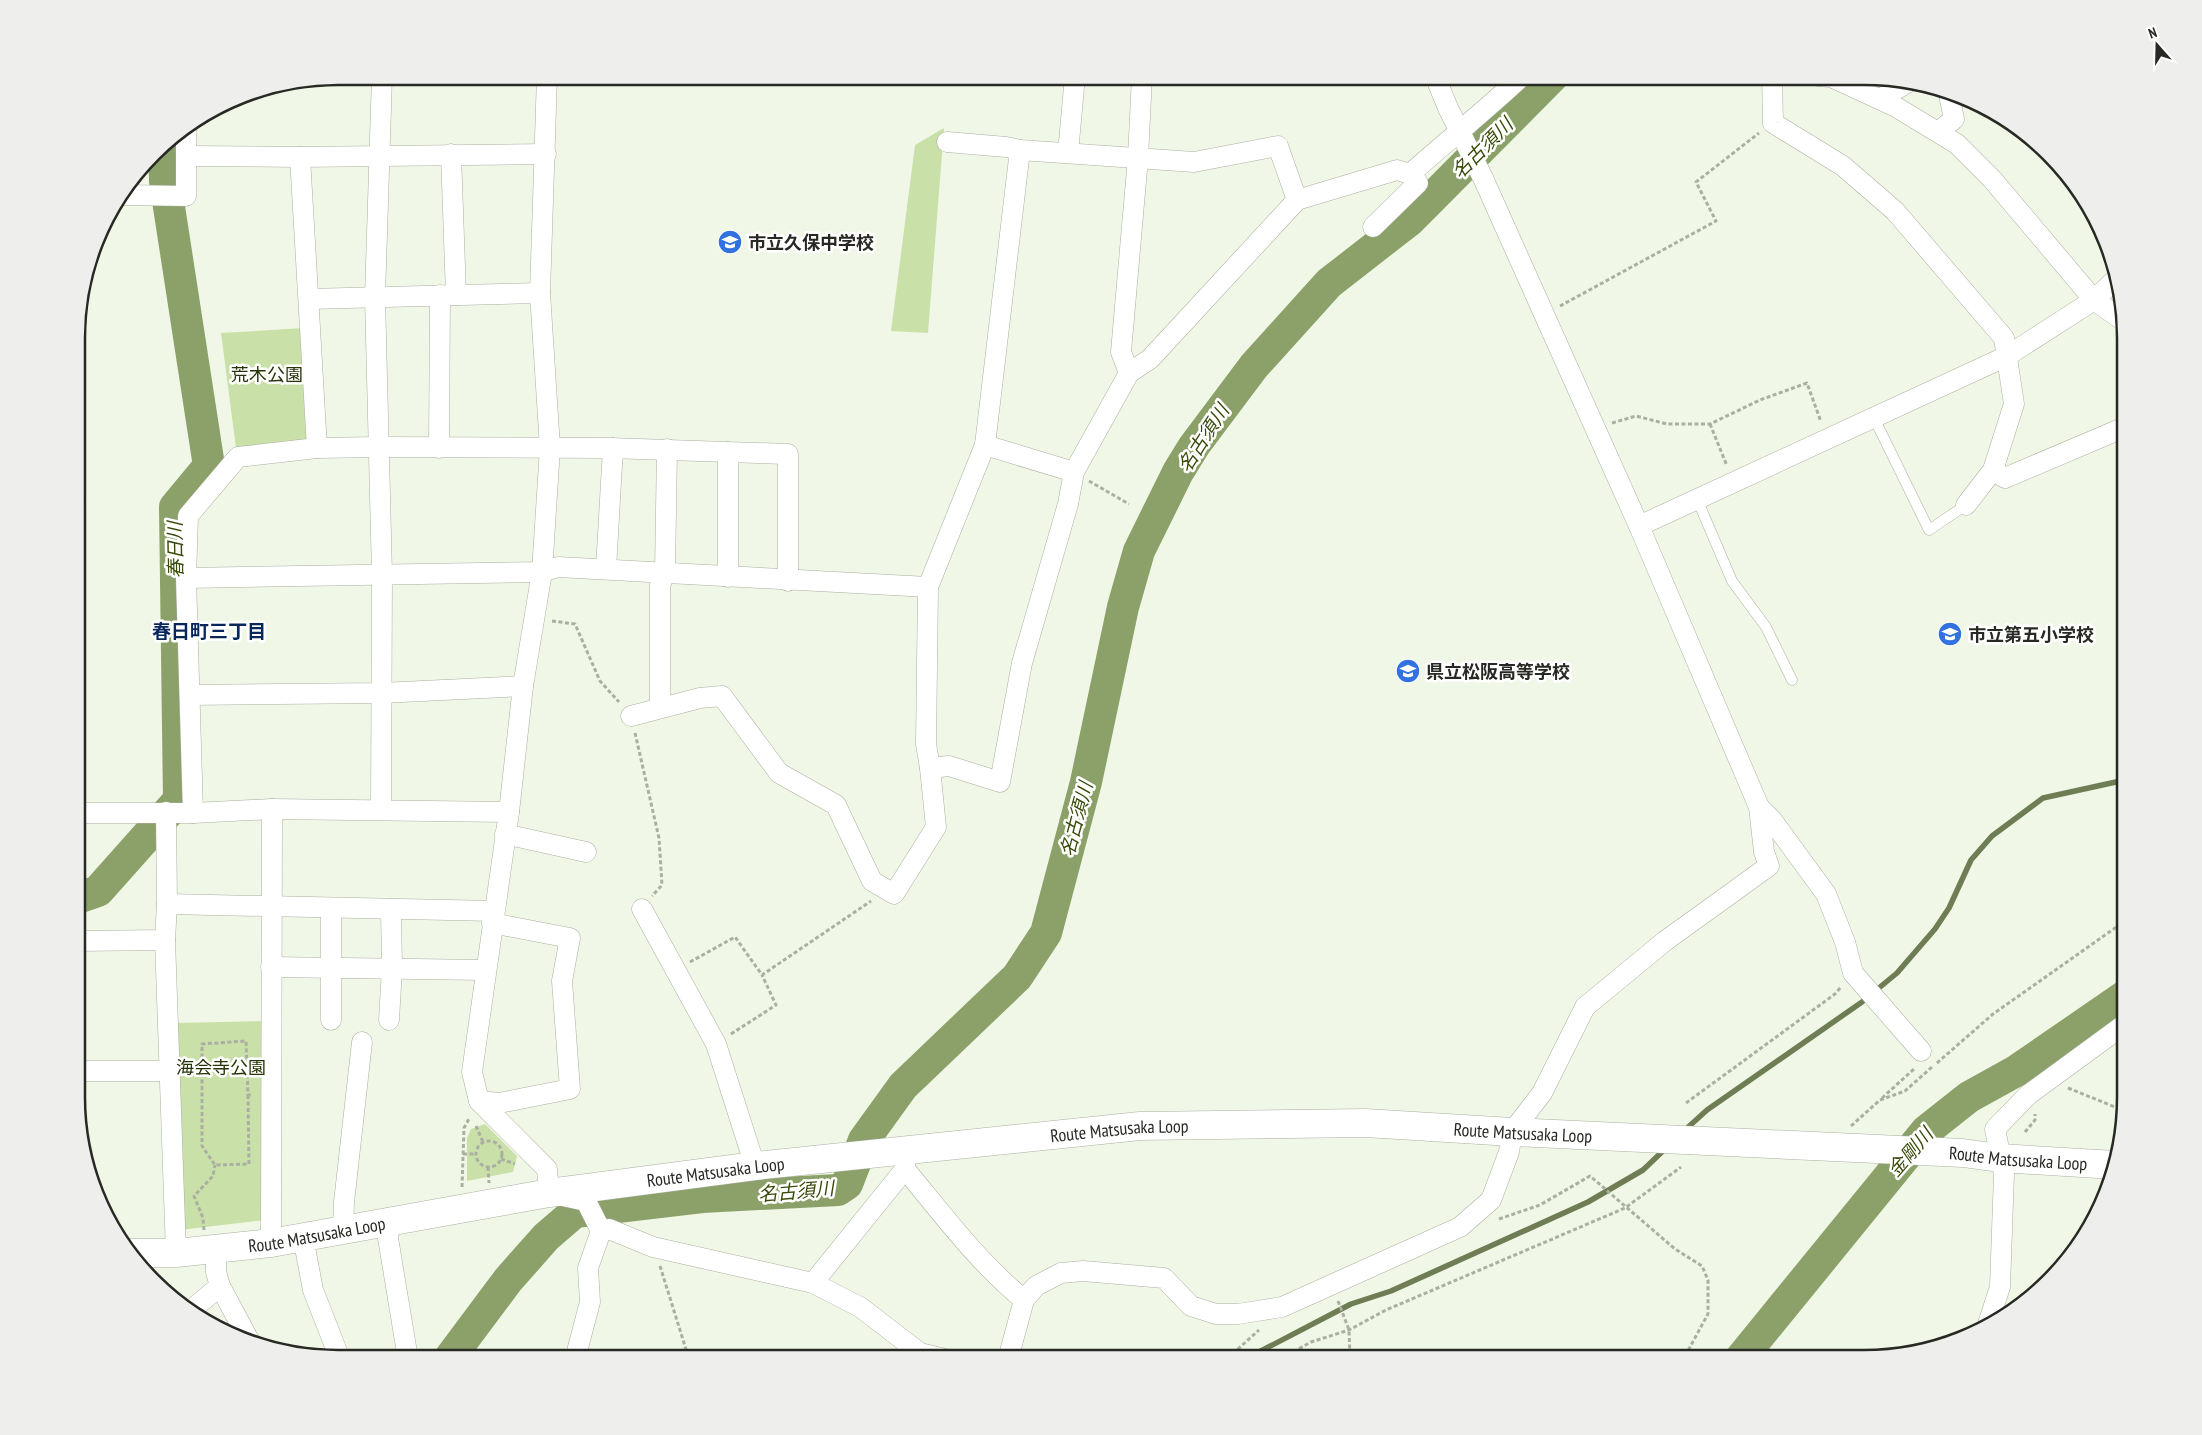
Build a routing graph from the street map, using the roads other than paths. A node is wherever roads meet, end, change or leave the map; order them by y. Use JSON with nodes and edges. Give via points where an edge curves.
{"nodes":[{"id":1,"x":382,"y":85,"type":"edge"},
{"id":2,"x":548,"y":85,"type":"edge"},
{"id":3,"x":1074,"y":85,"type":"edge"},
{"id":4,"x":1142,"y":85,"type":"edge"},
{"id":5,"x":1439,"y":85,"type":"edge"},
{"id":6,"x":1512,"y":85,"type":"edge"},
{"id":7,"x":1772,"y":85,"type":"edge"},
{"id":8,"x":1849,"y":85,"type":"edge"},
{"id":9,"x":1899,"y":87,"type":"edge"},
{"id":10,"x":1880,"y":99,"type":"junction"},
{"id":11,"x":1950,"y":100,"type":"edge"},
{"id":12,"x":1459,"y":131,"type":"junction"},
{"id":13,"x":1938,"y":132,"type":"junction"},
{"id":14,"x":186,"y":135,"type":"edge"},
{"id":15,"x":947,"y":142,"type":"dead end"},
{"id":16,"x":1020,"y":150,"type":"junction"},
{"id":17,"x":1068,"y":153,"type":"junction"},
{"id":18,"x":452,"y":154,"type":"junction"},
{"id":19,"x":546,"y":154,"type":"junction"},
{"id":20,"x":187,"y":156,"type":"junction"},
{"id":21,"x":380,"y":156,"type":"junction"},
{"id":22,"x":300,"y":158,"type":"junction"},
{"id":23,"x":1138,"y":158,"type":"junction"},
{"id":24,"x":1410,"y":174,"type":"junction"},
{"id":25,"x":129,"y":195,"type":"edge"},
{"id":26,"x":1297,"y":200,"type":"junction"},
{"id":27,"x":1374,"y":227,"type":"dead end"},
{"id":28,"x":2111,"y":283,"type":"edge"},
{"id":29,"x":540,"y":293,"type":"junction"},
{"id":30,"x":448,"y":295,"type":"junction"},
{"id":31,"x":375,"y":297,"type":"junction"},
{"id":32,"x":309,"y":299,"type":"junction"},
{"id":33,"x":2094,"y":300,"type":"junction"},
{"id":34,"x":2116,"y":315,"type":"edge"},
{"id":35,"x":2007,"y":356,"type":"junction"},
{"id":36,"x":1129,"y":373,"type":"junction"},
{"id":37,"x":1874,"y":418,"type":"junction"},
{"id":38,"x":2117,"y":430,"type":"edge"},
{"id":39,"x":985,"y":445,"type":"junction"},
{"id":40,"x":378,"y":447,"type":"junction"},
{"id":41,"x":317,"y":448,"type":"junction"},
{"id":42,"x":439,"y":448,"type":"junction"},
{"id":43,"x":550,"y":448,"type":"junction"},
{"id":44,"x":613,"y":448,"type":"junction"},
{"id":45,"x":667,"y":449,"type":"junction"},
{"id":46,"x":728,"y":452,"type":"junction"},
{"id":47,"x":1993,"y":470,"type":"junction"},
{"id":48,"x":1074,"y":472,"type":"junction"},
{"id":49,"x":1697,"y":500,"type":"junction"},
{"id":50,"x":1966,"y":505,"type":"joint"},
{"id":51,"x":1639,"y":526,"type":"junction"},
{"id":52,"x":606,"y":569,"type":"junction"},
{"id":53,"x":542,"y":572,"type":"junction"},
{"id":54,"x":665,"y":572,"type":"junction"},
{"id":55,"x":382,"y":576,"type":"junction"},
{"id":56,"x":728,"y":577,"type":"junction"},
{"id":57,"x":186,"y":578,"type":"junction"},
{"id":58,"x":788,"y":580,"type":"junction"},
{"id":59,"x":928,"y":587,"type":"junction"},
{"id":60,"x":1792,"y":680,"type":"dead end"},
{"id":61,"x":523,"y":686,"type":"junction"},
{"id":62,"x":381,"y":693,"type":"junction"},
{"id":63,"x":190,"y":695,"type":"junction"},
{"id":64,"x":660,"y":708,"type":"junction"},
{"id":65,"x":631,"y":716,"type":"road end"},
{"id":66,"x":930,"y":768,"type":"junction"},
{"id":67,"x":1758,"y":807,"type":"junction"},
{"id":68,"x":272,"y":809,"type":"junction"},
{"id":69,"x":381,"y":810,"type":"junction"},
{"id":70,"x":166,"y":812,"type":"junction"},
{"id":71,"x":509,"y":812,"type":"junction"},
{"id":72,"x":85,"y":813,"type":"edge"},
{"id":73,"x":193,"y":813,"type":"junction"},
{"id":74,"x":505,"y":834,"type":"junction"},
{"id":75,"x":586,"y":852,"type":"dead end"},
{"id":76,"x":167,"y":904,"type":"junction"},
{"id":77,"x":271,"y":906,"type":"junction"},
{"id":78,"x":331,"y":908,"type":"junction"},
{"id":79,"x":642,"y":909,"type":"road end"},
{"id":80,"x":391,"y":910,"type":"junction"},
{"id":81,"x":493,"y":917,"type":"junction"},
{"id":82,"x":165,"y":940,"type":"junction"},
{"id":83,"x":85,"y":941,"type":"edge"},
{"id":84,"x":271,"y":967,"type":"junction"},
{"id":85,"x":331,"y":968,"type":"junction"},
{"id":86,"x":392,"y":968,"type":"junction"},
{"id":87,"x":486,"y":970,"type":"junction"},
{"id":88,"x":331,"y":1020,"type":"dead end"},
{"id":89,"x":389,"y":1020,"type":"dead end"},
{"id":90,"x":2117,"y":1030,"type":"edge"},
{"id":91,"x":362,"y":1042,"type":"dead end"},
{"id":92,"x":1921,"y":1051,"type":"road end"},
{"id":93,"x":85,"y":1071,"type":"edge"},
{"id":94,"x":168,"y":1071,"type":"junction"},
{"id":95,"x":479,"y":1101,"type":"junction"},
{"id":96,"x":1512,"y":1132,"type":"junction"},
{"id":97,"x":900,"y":1157,"type":"junction"},
{"id":98,"x":1999,"y":1158,"type":"junction"},
{"id":99,"x":2107,"y":1165,"type":"edge"},
{"id":100,"x":755,"y":1166,"type":"junction"},
{"id":101,"x":549,"y":1193,"type":"junction"},
{"id":102,"x":390,"y":1222,"type":"junction"},
{"id":103,"x":343,"y":1230,"type":"junction"},
{"id":104,"x":600,"y":1231,"type":"junction"},
{"id":105,"x":304,"y":1237,"type":"junction"},
{"id":106,"x":210,"y":1241,"type":"junction"},
{"id":107,"x":271,"y":1243,"type":"junction"},
{"id":108,"x":139,"y":1253,"type":"edge"},
{"id":109,"x":176,"y":1253,"type":"junction"},
{"id":110,"x":812,"y":1283,"type":"junction"},
{"id":111,"x":220,"y":1286,"type":"junction"},
{"id":112,"x":1024,"y":1300,"type":"junction"},
{"id":113,"x":196,"y":1307,"type":"edge"},
{"id":114,"x":1991,"y":1316,"type":"edge"},
{"id":115,"x":245,"y":1332,"type":"edge"},
{"id":116,"x":336,"y":1350,"type":"edge"},
{"id":117,"x":407,"y":1350,"type":"edge"},
{"id":118,"x":577,"y":1350,"type":"edge"},
{"id":119,"x":916,"y":1350,"type":"edge"},
{"id":120,"x":1010,"y":1350,"type":"edge"}],
"edges":[{"from":1,"to":21,"type":"street"},
{"from":2,"to":19,"type":"street"},
{"from":3,"to":17,"type":"street"},
{"from":4,"to":23,"type":"street"},
{"from":5,"to":12,"type":"street"},
{"from":6,"to":12,"type":"street"},
{"from":7,"to":35,"type":"street","via":[[1773,123],[1843,166],[1895,211],[2004,338]]},
{"from":8,"to":10,"type":"street"},
{"from":9,"to":10,"type":"street"},
{"from":10,"to":13,"type":"street"},
{"from":11,"to":13,"type":"street","via":[[1954,119]]},
{"from":12,"to":24,"type":"street"},
{"from":12,"to":51,"type":"street"},
{"from":13,"to":33,"type":"street","via":[[1958,144],[1992,179]]},
{"from":14,"to":20,"type":"street"},
{"from":15,"to":16,"type":"street"},
{"from":16,"to":17,"type":"street"},
{"from":16,"to":39,"type":"street"},
{"from":17,"to":23,"type":"street"},
{"from":18,"to":19,"type":"street"},
{"from":18,"to":21,"type":"street"},
{"from":18,"to":30,"type":"street"},
{"from":19,"to":29,"type":"street","via":[[541,206]]},
{"from":20,"to":22,"type":"street"},
{"from":20,"to":25,"type":"street","via":[[186,196]]},
{"from":21,"to":22,"type":"street"},
{"from":21,"to":31,"type":"street"},
{"from":22,"to":32,"type":"street"},
{"from":23,"to":26,"type":"street","via":[[1194,162],[1278,146]]},
{"from":23,"to":36,"type":"street","via":[[1121,352]]},
{"from":24,"to":26,"type":"street","via":[[1397,170]]},
{"from":24,"to":27,"type":"street","via":[[1418,183]]},
{"from":26,"to":36,"type":"street","via":[[1150,359]]},
{"from":28,"to":33,"type":"street"},
{"from":29,"to":30,"type":"street"},
{"from":29,"to":43,"type":"street"},
{"from":30,"to":31,"type":"street"},
{"from":30,"to":42,"type":"street"},
{"from":31,"to":32,"type":"street"},
{"from":31,"to":40,"type":"street"},
{"from":32,"to":41,"type":"street"},
{"from":33,"to":34,"type":"street"},
{"from":33,"to":35,"type":"street"},
{"from":35,"to":37,"type":"street"},
{"from":35,"to":47,"type":"street","via":[[2014,404]]},
{"from":36,"to":48,"type":"street"},
{"from":37,"to":49,"type":"street"},
{"from":37,"to":50,"type":"lane","via":[[1929,530]]},
{"from":38,"to":47,"type":"street","via":[[2005,478]]},
{"from":39,"to":48,"type":"street"},
{"from":39,"to":59,"type":"street"},
{"from":40,"to":41,"type":"street"},
{"from":40,"to":42,"type":"street"},
{"from":40,"to":55,"type":"street"},
{"from":41,"to":57,"type":"street","via":[[238,457],[188,516]]},
{"from":42,"to":43,"type":"street"},
{"from":43,"to":44,"type":"street"},
{"from":43,"to":53,"type":"street"},
{"from":44,"to":45,"type":"street"},
{"from":44,"to":52,"type":"street"},
{"from":45,"to":46,"type":"street"},
{"from":45,"to":54,"type":"street"},
{"from":46,"to":56,"type":"street"},
{"from":46,"to":58,"type":"street","via":[[788,454]]},
{"from":47,"to":50,"type":"street"},
{"from":48,"to":66,"type":"street","via":[[1068,504],[1022,664],[1000,782],[949,766]]},
{"from":49,"to":51,"type":"street"},
{"from":49,"to":60,"type":"lane","via":[[1732,581],[1766,627]]},
{"from":51,"to":67,"type":"street"},
{"from":52,"to":53,"type":"street","via":[[558,567]]},
{"from":52,"to":54,"type":"street"},
{"from":53,"to":55,"type":"street"},
{"from":53,"to":61,"type":"street"},
{"from":54,"to":56,"type":"street"},
{"from":54,"to":64,"type":"street","via":[[660,585]]},
{"from":55,"to":57,"type":"street"},
{"from":55,"to":62,"type":"street"},
{"from":56,"to":58,"type":"street"},
{"from":57,"to":63,"type":"street"},
{"from":58,"to":59,"type":"street"},
{"from":59,"to":66,"type":"street","via":[[926,744]]},
{"from":61,"to":62,"type":"street"},
{"from":61,"to":71,"type":"street"},
{"from":62,"to":63,"type":"street"},
{"from":62,"to":69,"type":"street"},
{"from":63,"to":73,"type":"street"},
{"from":64,"to":65,"type":"street"},
{"from":64,"to":66,"type":"street","via":[[722,696],[779,772],[836,805],[872,881],[894,894],[936,827]]},
{"from":67,"to":92,"type":"street","via":[[1772,820],[1826,894],[1853,973]]},
{"from":67,"to":96,"type":"street","via":[[1768,866],[1665,941],[1586,1007],[1542,1094]]},
{"from":68,"to":69,"type":"street"},
{"from":68,"to":73,"type":"street"},
{"from":68,"to":77,"type":"street"},
{"from":69,"to":71,"type":"street"},
{"from":70,"to":72,"type":"street"},
{"from":70,"to":73,"type":"street"},
{"from":70,"to":76,"type":"street"},
{"from":71,"to":74,"type":"street"},
{"from":74,"to":75,"type":"street"},
{"from":74,"to":81,"type":"street"},
{"from":76,"to":77,"type":"street"},
{"from":76,"to":82,"type":"street"},
{"from":77,"to":78,"type":"street"},
{"from":77,"to":84,"type":"street"},
{"from":78,"to":80,"type":"street"},
{"from":78,"to":85,"type":"street"},
{"from":79,"to":100,"type":"street","via":[[716,1044]]},
{"from":80,"to":81,"type":"street"},
{"from":80,"to":86,"type":"street"},
{"from":81,"to":87,"type":"street"},
{"from":81,"to":95,"type":"street","via":[[570,938],[562,981],[570,1089],[499,1103]]},
{"from":82,"to":83,"type":"street"},
{"from":82,"to":94,"type":"street"},
{"from":84,"to":85,"type":"street"},
{"from":84,"to":107,"type":"street"},
{"from":85,"to":86,"type":"street"},
{"from":85,"to":88,"type":"street"},
{"from":86,"to":87,"type":"street"},
{"from":86,"to":89,"type":"street"},
{"from":87,"to":95,"type":"street","via":[[472,1072]]},
{"from":90,"to":98,"type":"street","via":[[2028,1095],[1996,1129]]},
{"from":91,"to":103,"type":"street"},
{"from":93,"to":94,"type":"street"},
{"from":94,"to":109,"type":"street"},
{"from":95,"to":101,"type":"street","via":[[547,1169]]},
{"from":96,"to":97,"type":"main road","name":"Route Matsusaka Loop","via":[[1365,1123],[1140,1126]]},
{"from":96,"to":98,"type":"main road","name":"Route Matsusaka Loop","via":[[1812,1144]]},
{"from":96,"to":112,"type":"street","via":[[1509,1152],[1491,1200],[1460,1227],[1282,1307],[1216,1314],[1192,1306],[1164,1278],[1084,1271],[1061,1273],[1036,1286]]},
{"from":97,"to":100,"type":"main road","name":"Route Matsusaka Loop","via":[[821,1159]]},
{"from":97,"to":110,"type":"street"},
{"from":97,"to":112,"type":"street","via":[[971,1250]]},
{"from":98,"to":99,"type":"main road","name":"Route Matsusaka Loop"},
{"from":98,"to":114,"type":"street","via":[[2004,1174],[2000,1286]]},
{"from":100,"to":101,"type":"main road","name":"Route Matsusaka Loop"},
{"from":101,"to":102,"type":"main road","name":"Route Matsusaka Loop"},
{"from":101,"to":104,"type":"street","via":[[586,1201]]},
{"from":102,"to":103,"type":"main road","name":"Route Matsusaka Loop"},
{"from":102,"to":117,"type":"street","via":[[388,1238]]},
{"from":103,"to":105,"type":"main road","name":"Route Matsusaka Loop"},
{"from":104,"to":110,"type":"street","via":[[609,1229],[653,1247]]},
{"from":104,"to":118,"type":"street","via":[[588,1268],[590,1302]]},
{"from":105,"to":107,"type":"main road","name":"Route Matsusaka Loop"},
{"from":105,"to":116,"type":"street","via":[[313,1290]]},
{"from":106,"to":107,"type":"main road","name":"Route Matsusaka Loop"},
{"from":106,"to":109,"type":"main road","name":"Route Matsusaka Loop"},
{"from":106,"to":111,"type":"street"},
{"from":108,"to":109,"type":"main road","name":"Route Matsusaka Loop"},
{"from":110,"to":119,"type":"street","via":[[860,1306]]},
{"from":111,"to":113,"type":"street"},
{"from":111,"to":115,"type":"street"},
{"from":112,"to":120,"type":"street"}]}
